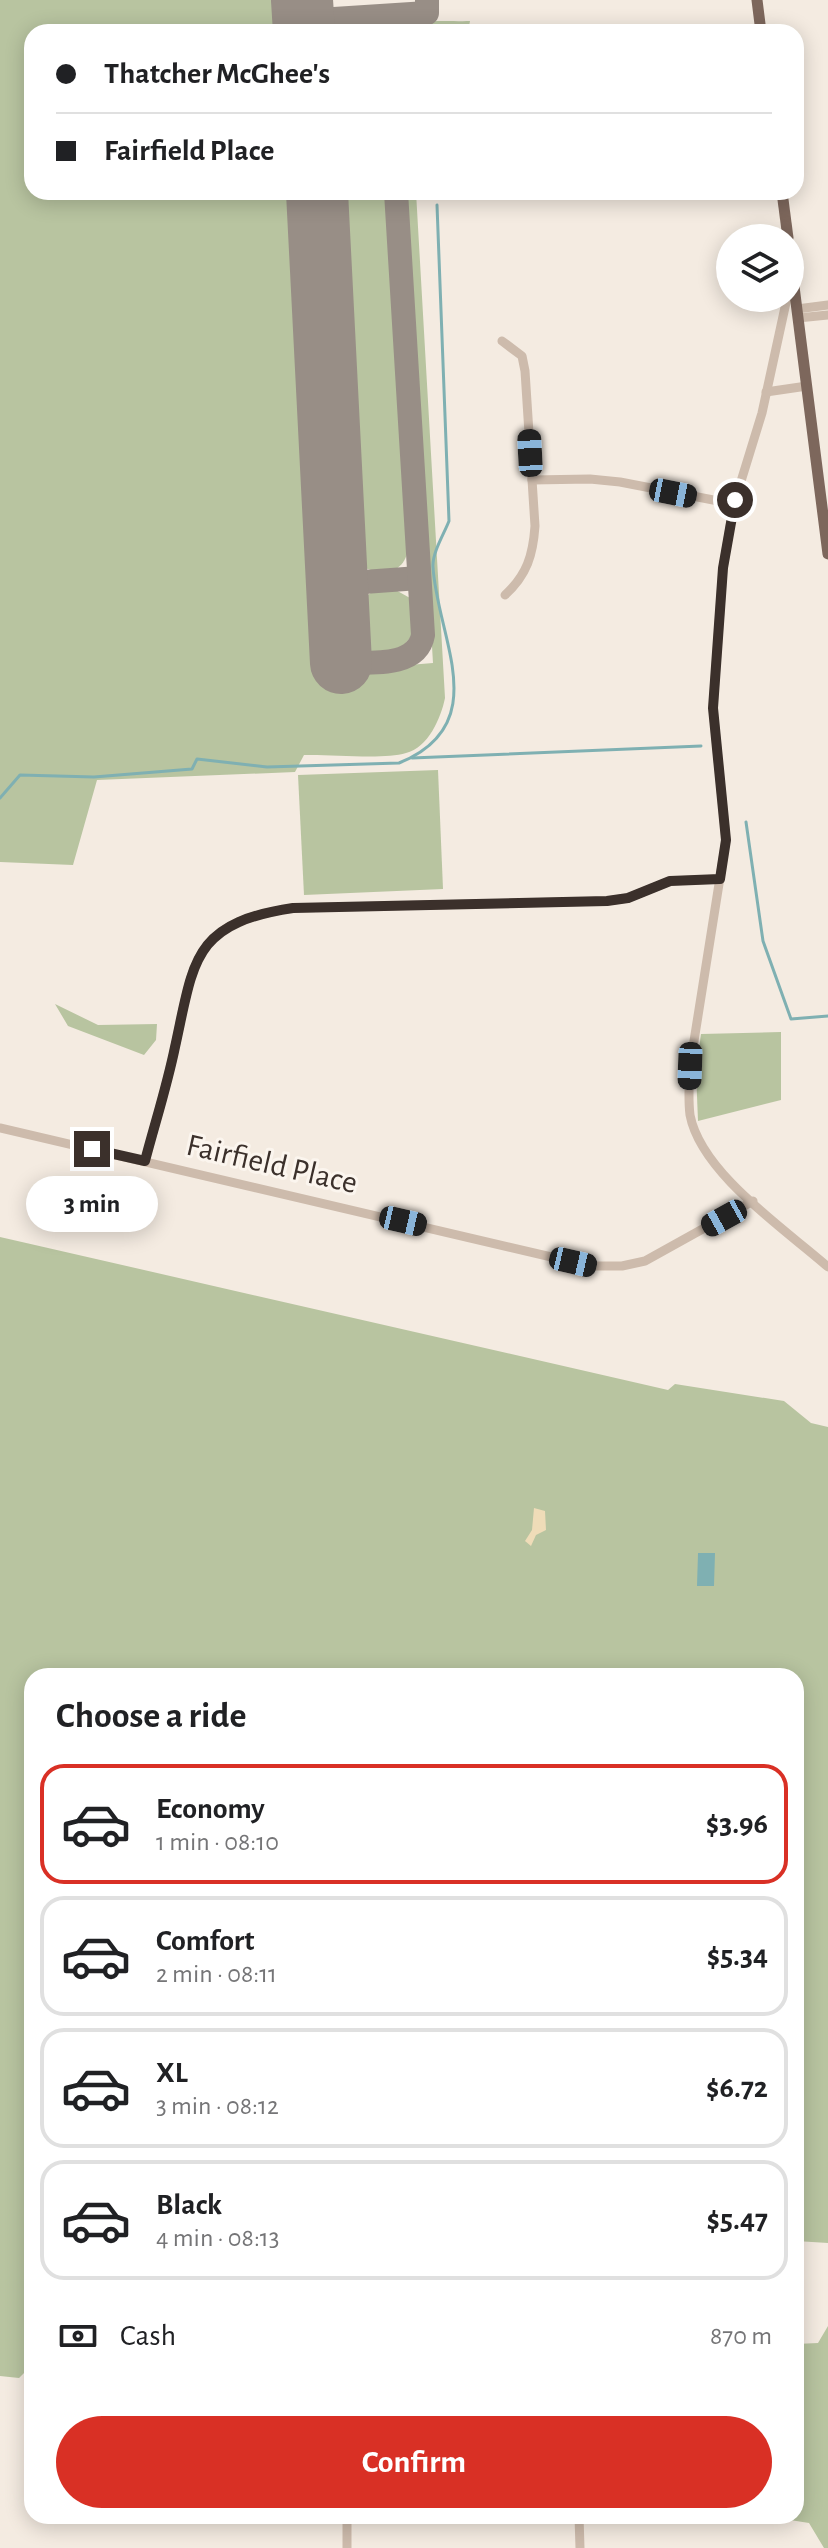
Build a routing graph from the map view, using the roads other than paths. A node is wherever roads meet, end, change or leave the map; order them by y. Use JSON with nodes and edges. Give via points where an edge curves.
{"nodes":[{"id":1,"x":757,"y":0,"type":"edge"},
{"id":2,"x":760,"y":24,"type":"edge"},
{"id":3,"x":783,"y":200,"type":"edge"},
{"id":4,"x":786,"y":224,"type":"edge"},
{"id":5,"x":828,"y":305,"type":"edge"},
{"id":6,"x":784,"y":312,"type":"edge"},
{"id":7,"x":797,"y":314,"type":"junction"},
{"id":8,"x":828,"y":315,"type":"edge"},
{"id":9,"x":502,"y":341,"type":"dead end"},
{"id":10,"x":807,"y":386,"type":"junction"},
{"id":11,"x":766,"y":392,"type":"junction"},
{"id":12,"x":532,"y":480,"type":"junction"},
{"id":13,"x":824,"y":500,"type":"edge"},
{"id":14,"x":734,"y":504,"type":"junction"},
{"id":15,"x":828,"y":554,"type":"edge"},
{"id":16,"x":505,"y":595,"type":"dead end"},
{"id":17,"x":720,"y":879,"type":"junction"},
{"id":18,"x":0,"y":1128,"type":"edge"},
{"id":19,"x":145,"y":1161,"type":"junction"},
{"id":20,"x":753,"y":1201,"type":"junction"},
{"id":21,"x":828,"y":1267,"type":"edge"},
{"id":22,"x":347,"y":2524,"type":"edge"},
{"id":23,"x":579,"y":2524,"type":"edge"},
{"id":24,"x":347,"y":2548,"type":"edge"},
{"id":25,"x":580,"y":2548,"type":"edge"}],
"edges":[{"from":1,"to":2,"type":"main road"},
{"from":3,"to":4,"type":"main road"},
{"from":5,"to":7,"type":"street"},
{"from":6,"to":11,"type":"street"},
{"from":7,"to":8,"type":"street"},
{"from":7,"to":10,"type":"main road"},
{"from":9,"to":12,"type":"street","via":[[522,356]]},
{"from":10,"to":11,"type":"street"},
{"from":10,"to":13,"type":"main road"},
{"from":11,"to":14,"type":"street"},
{"from":12,"to":14,"type":"street","via":[[620,482]]},
{"from":12,"to":16,"type":"street","via":[[533,552],[527,570]]},
{"from":13,"to":15,"type":"main road"},
{"from":14,"to":17,"type":"street","via":[[723,568],[713,708],[726,840]]},
{"from":17,"to":19,"type":"street","via":[[670,881],[607,901],[293,908],[244,918],[216,934],[192,970]]},
{"from":17,"to":20,"type":"street","via":[[690,1066],[691,1116],[712,1162]]},
{"from":18,"to":19,"type":"street","name":"Fairfield Place"},
{"from":19,"to":20,"type":"street","name":"Fairfield Place","via":[[590,1266],[645,1261]]},
{"from":20,"to":21,"type":"street"},
{"from":22,"to":24,"type":"street"},
{"from":23,"to":25,"type":"street"}]}
